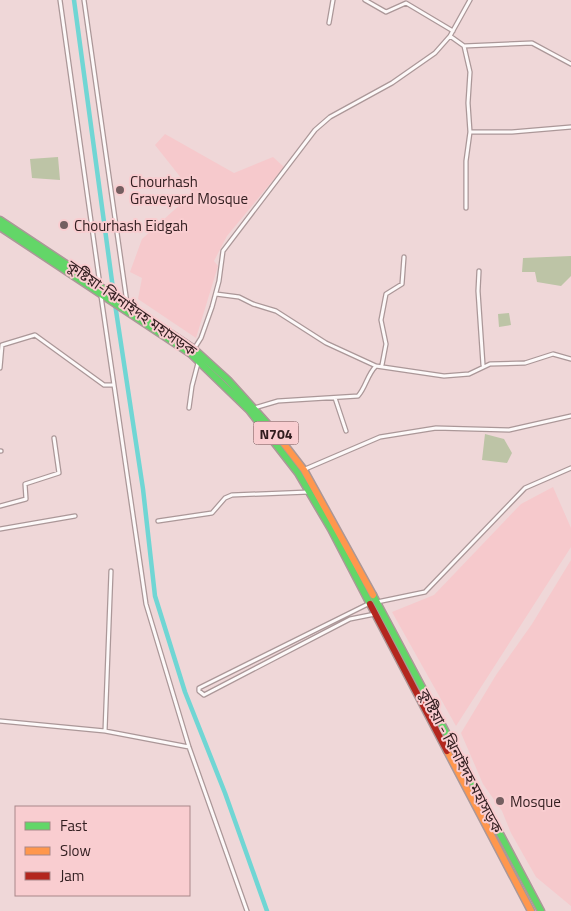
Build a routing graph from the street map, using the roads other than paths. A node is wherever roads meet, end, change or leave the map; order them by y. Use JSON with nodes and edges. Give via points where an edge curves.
{"nodes":[{"id":1,"x":60,"y":0,"type":"edge"},
{"id":2,"x":84,"y":0,"type":"edge"},
{"id":3,"x":332,"y":0,"type":"edge"},
{"id":4,"x":365,"y":0,"type":"edge"},
{"id":5,"x":470,"y":0,"type":"edge"},
{"id":6,"x":329,"y":23,"type":"dead end"},
{"id":7,"x":453,"y":31,"type":"junction"},
{"id":8,"x":450,"y":36,"type":"junction"},
{"id":9,"x":464,"y":46,"type":"junction"},
{"id":10,"x":571,"y":64,"type":"edge"},
{"id":11,"x":571,"y":127,"type":"edge"},
{"id":12,"x":470,"y":132,"type":"junction"},
{"id":13,"x":466,"y":208,"type":"dead end"},
{"id":14,"x":0,"y":220,"type":"edge"},
{"id":15,"x":0,"y":227,"type":"edge"},
{"id":16,"x":32,"y":244,"type":"junction"},
{"id":17,"x":404,"y":257,"type":"dead end"},
{"id":18,"x":479,"y":271,"type":"dead end"},
{"id":19,"x":102,"y":287,"type":"junction"},
{"id":20,"x":216,"y":294,"type":"junction"},
{"id":21,"x":101,"y":295,"type":"junction"},
{"id":22,"x":126,"y":303,"type":"junction"},
{"id":23,"x":192,"y":352,"type":"junction"},
{"id":24,"x":571,"y":358,"type":"edge"},
{"id":25,"x":198,"y":362,"type":"junction"},
{"id":26,"x":382,"y":365,"type":"junction"},
{"id":27,"x":483,"y":365,"type":"junction"},
{"id":28,"x":376,"y":366,"type":"junction"},
{"id":29,"x":0,"y":368,"type":"edge"},
{"id":30,"x":114,"y":384,"type":"junction"},
{"id":31,"x":335,"y":398,"type":"junction"},
{"id":32,"x":190,"y":408,"type":"dead end"},
{"id":33,"x":252,"y":409,"type":"junction"},
{"id":34,"x":571,"y":416,"type":"edge"},
{"id":35,"x":346,"y":431,"type":"dead end"},
{"id":36,"x":54,"y":438,"type":"dead end"},
{"id":37,"x":571,"y":468,"type":"edge"},
{"id":38,"x":301,"y":472,"type":"junction"},
{"id":39,"x":310,"y":492,"type":"junction"},
{"id":40,"x":0,"y":506,"type":"edge"},
{"id":41,"x":75,"y":516,"type":"dead end"},
{"id":42,"x":158,"y":520,"type":"dead end"},
{"id":43,"x":0,"y":529,"type":"edge"},
{"id":44,"x":111,"y":571,"type":"dead end"},
{"id":45,"x":376,"y":607,"type":"junction"},
{"id":46,"x":0,"y":721,"type":"edge"},
{"id":47,"x":105,"y":731,"type":"junction"},
{"id":48,"x":189,"y":747,"type":"junction"},
{"id":49,"x":247,"y":911,"type":"edge"},
{"id":50,"x":531,"y":911,"type":"edge"},
{"id":51,"x":541,"y":911,"type":"edge"}],
"edges":[{"from":1,"to":19,"type":"street"},
{"from":2,"to":22,"type":"street"},
{"from":3,"to":6,"type":"street"},
{"from":4,"to":7,"type":"street","via":[[386,12],[406,3]]},
{"from":5,"to":7,"type":"street"},
{"from":7,"to":8,"type":"street"},
{"from":8,"to":9,"type":"street"},
{"from":8,"to":20,"type":"street","via":[[435,53],[399,78],[319,125],[223,251]]},
{"from":9,"to":10,"type":"street","via":[[532,43]]},
{"from":9,"to":12,"type":"street","via":[[470,72]]},
{"from":11,"to":12,"type":"street"},
{"from":12,"to":13,"type":"street"},
{"from":14,"to":16,"type":"highway","name":"কুষ্টিয়া-ঝিনাইদহ মহাসড়ক","number":"N704"},
{"from":15,"to":16,"type":"highway","name":"কুষ্টিয়া-ঝিনাইদহ মহাসড়ক","number":"N704"},
{"from":16,"to":19,"type":"highway","name":"কুষ্টিয়া-ঝিনাইদহ মহাসড়ক","number":"N704"},
{"from":16,"to":21,"type":"highway","name":"কুষ্টিয়া-ঝিনাইদহ মহাসড়ক","number":"N704"},
{"from":17,"to":26,"type":"street","via":[[402,284],[386,294],[382,308],[386,344]]},
{"from":18,"to":27,"type":"street"},
{"from":19,"to":21,"type":"street"},
{"from":19,"to":22,"type":"highway","name":"কুষ্টিয়া-ঝিনাইদহ মহাসড়ক","number":"N704"},
{"from":20,"to":23,"type":"street","via":[[201,338]]},
{"from":20,"to":28,"type":"street","via":[[239,297],[276,311],[326,342]]},
{"from":21,"to":23,"type":"highway","name":"কুষ্টিয়া-ঝিনাইদহ মহাসড়ক","number":"N704"},
{"from":21,"to":30,"type":"street"},
{"from":22,"to":23,"type":"highway","name":"কুষ্টিয়া-ঝিনাইদহ মহাসড়ক","number":"N704"},
{"from":23,"to":25,"type":"highway","name":"কুষ্টিয়া-ঝিনাইদহ মহাসড়ক","number":"N704"},
{"from":23,"to":33,"type":"highway","name":"কুষ্টিয়া-ঝিনাইদহ মহাসড়ক","number":"N704"},
{"from":24,"to":27,"type":"street","via":[[553,354],[525,363]]},
{"from":25,"to":32,"type":"street"},
{"from":25,"to":33,"type":"highway","name":"কুষ্টিয়া-ঝিনাইদহ মহাসড়ক","number":"N704"},
{"from":26,"to":27,"type":"street","via":[[444,376],[469,374]]},
{"from":26,"to":28,"type":"street"},
{"from":28,"to":31,"type":"street","via":[[358,396]]},
{"from":29,"to":30,"type":"street","via":[[2,345],[35,335],[104,385]]},
{"from":30,"to":48,"type":"street","via":[[146,604]]},
{"from":31,"to":33,"type":"street","via":[[278,401]]},
{"from":31,"to":35,"type":"street"},
{"from":33,"to":38,"type":"highway","name":"কুষ্টিয়া-ঝিনাইদহ মহাসড়ক","number":"N704"},
{"from":34,"to":38,"type":"street","via":[[509,430],[436,428],[380,436]]},
{"from":36,"to":40,"type":"street","via":[[59,473],[25,484],[26,499]]},
{"from":37,"to":45,"type":"street","via":[[525,488],[425,592]]},
{"from":38,"to":39,"type":"highway","name":"কুষ্টিয়া-ঝিনাইদহ মহাসড়ক","number":"N704"},
{"from":38,"to":45,"type":"highway","name":"কুষ্টিয়া-ঝিনাইদহ মহাসড়ক","number":"N704"},
{"from":39,"to":42,"type":"street","via":[[232,495],[212,513]]},
{"from":39,"to":45,"type":"highway","name":"কুষ্টিয়া-ঝিনাইদহ মহাসড়ক","number":"N704"},
{"from":41,"to":43,"type":"street"},
{"from":44,"to":47,"type":"street"},
{"from":45,"to":45,"type":"street","via":[[204,695],[199,691],[200,688]]},
{"from":45,"to":50,"type":"highway","name":"কুষ্টিয়া - ঝিনাইদহ মহাসড়ক","number":"N704"},
{"from":45,"to":51,"type":"highway","name":"কুষ্টিয়া - ঝিনাইদহ মহাসড়ক","number":"N704"},
{"from":46,"to":47,"type":"street"},
{"from":47,"to":48,"type":"street"},
{"from":48,"to":49,"type":"street"}]}
